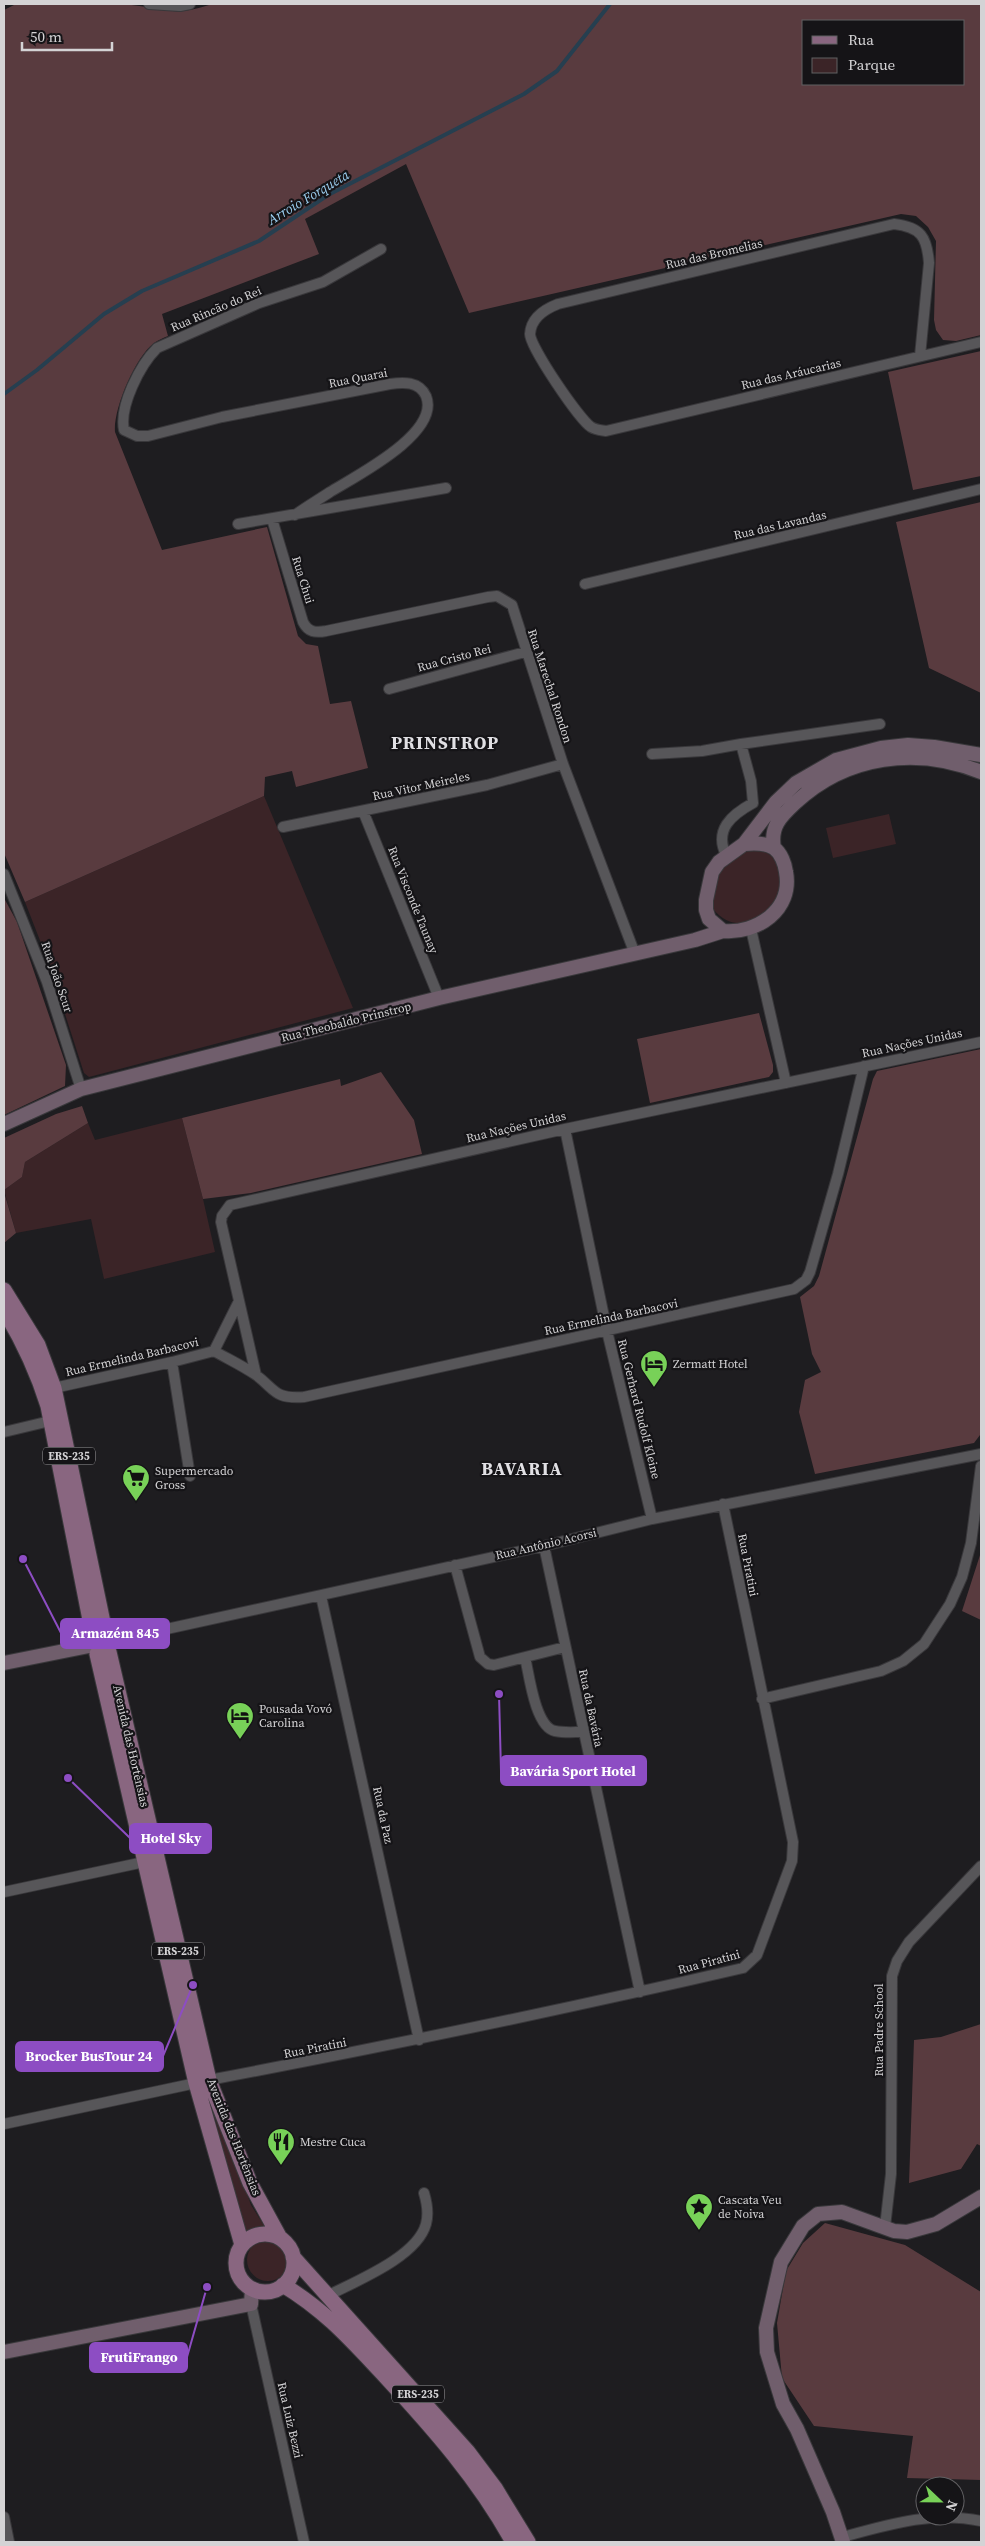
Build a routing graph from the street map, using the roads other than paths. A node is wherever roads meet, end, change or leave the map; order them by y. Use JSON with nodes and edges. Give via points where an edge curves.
{"nodes":[{"id":1,"x":149,"y":4,"type":"edge"},
{"id":2,"x":185,"y":5,"type":"edge"},
{"id":3,"x":381,"y":249,"type":"dead end"},
{"id":4,"x":981,"y":342,"type":"edge"},
{"id":5,"x":920,"y":356,"type":"junction"},
{"id":6,"x":606,"y":431,"type":"joint"},
{"id":7,"x":137,"y":436,"type":"joint"},
{"id":8,"x":446,"y":488,"type":"dead end"},
{"id":9,"x":981,"y":489,"type":"edge"},
{"id":10,"x":295,"y":515,"type":"junction"},
{"id":11,"x":272,"y":519,"type":"junction"},
{"id":12,"x":238,"y":524,"type":"dead end"},
{"id":13,"x":585,"y":584,"type":"dead end"},
{"id":14,"x":326,"y":631,"type":"joint"},
{"id":15,"x":525,"y":652,"type":"junction"},
{"id":16,"x":389,"y":689,"type":"dead end"},
{"id":17,"x":880,"y":724,"type":"dead end"},
{"id":18,"x":740,"y":744,"type":"junction"},
{"id":19,"x":652,"y":754,"type":"dead end"},
{"id":20,"x":981,"y":755,"type":"edge"},
{"id":21,"x":563,"y":764,"type":"junction"},
{"id":22,"x":981,"y":772,"type":"edge"},
{"id":23,"x":364,"y":811,"type":"junction"},
{"id":24,"x":283,"y":827,"type":"dead end"},
{"id":25,"x":744,"y":844,"type":"junction"},
{"id":26,"x":774,"y":848,"type":"junction"},
{"id":27,"x":726,"y":855,"type":"junction"},
{"id":28,"x":4,"y":874,"type":"edge"},
{"id":29,"x":708,"y":919,"type":"junction"},
{"id":30,"x":751,"y":929,"type":"junction"},
{"id":31,"x":723,"y":931,"type":"junction"},
{"id":32,"x":695,"y":940,"type":"junction"},
{"id":33,"x":634,"y":954,"type":"junction"},
{"id":34,"x":439,"y":998,"type":"junction"},
{"id":35,"x":981,"y":1042,"type":"edge"},
{"id":36,"x":864,"y":1066,"type":"junction"},
{"id":37,"x":786,"y":1083,"type":"junction"},
{"id":38,"x":81,"y":1089,"type":"junction"},
{"id":39,"x":4,"y":1124,"type":"edge"},
{"id":40,"x":565,"y":1129,"type":"junction"},
{"id":41,"x":4,"y":1290,"type":"edge"},
{"id":42,"x":239,"y":1301,"type":"junction"},
{"id":43,"x":4,"y":1310,"type":"edge"},
{"id":44,"x":607,"y":1331,"type":"junction"},
{"id":45,"x":214,"y":1350,"type":"junction"},
{"id":46,"x":172,"y":1362,"type":"junction"},
{"id":47,"x":256,"y":1375,"type":"junction"},
{"id":48,"x":54,"y":1388,"type":"junction"},
{"id":49,"x":50,"y":1422,"type":"junction"},
{"id":50,"x":4,"y":1432,"type":"edge"},
{"id":51,"x":981,"y":1454,"type":"edge"},
{"id":52,"x":981,"y":1466,"type":"edge"},
{"id":53,"x":190,"y":1476,"type":"dead end"},
{"id":54,"x":723,"y":1504,"type":"junction"},
{"id":55,"x":652,"y":1519,"type":"junction"},
{"id":56,"x":544,"y":1546,"type":"junction"},
{"id":57,"x":455,"y":1565,"type":"junction"},
{"id":58,"x":321,"y":1596,"type":"junction"},
{"id":59,"x":101,"y":1643,"type":"junction"},
{"id":60,"x":565,"y":1647,"type":"junction"},
{"id":61,"x":525,"y":1657,"type":"junction"},
{"id":62,"x":4,"y":1663,"type":"edge"},
{"id":63,"x":762,"y":1699,"type":"junction"},
{"id":64,"x":583,"y":1732,"type":"junction"},
{"id":65,"x":144,"y":1862,"type":"junction"},
{"id":66,"x":981,"y":1866,"type":"edge"},
{"id":67,"x":4,"y":1892,"type":"edge"},
{"id":68,"x":640,"y":1992,"type":"junction"},
{"id":69,"x":419,"y":2040,"type":"junction"},
{"id":70,"x":202,"y":2081,"type":"junction"},
{"id":71,"x":4,"y":2124,"type":"edge"},
{"id":72,"x":424,"y":2193,"type":"dead end"},
{"id":73,"x":981,"y":2197,"type":"edge"},
{"id":74,"x":885,"y":2228,"type":"junction"},
{"id":75,"x":280,"y":2238,"type":"junction"},
{"id":76,"x":242,"y":2245,"type":"junction"},
{"id":77,"x":293,"y":2257,"type":"junction"},
{"id":78,"x":283,"y":2285,"type":"junction"},
{"id":79,"x":251,"y":2296,"type":"junction"},
{"id":80,"x":327,"y":2296,"type":"junction"},
{"id":81,"x":4,"y":2352,"type":"edge"},
{"id":82,"x":4,"y":2517,"type":"edge"},
{"id":83,"x":981,"y":2521,"type":"edge"},
{"id":84,"x":843,"y":2540,"type":"edge"},
{"id":85,"x":9,"y":2542,"type":"edge"},
{"id":86,"x":304,"y":2542,"type":"edge"},
{"id":87,"x":513,"y":2542,"type":"edge"},
{"id":88,"x":528,"y":2542,"type":"edge"}],
"edges":[{"from":1,"to":2,"type":"street"},
{"from":3,"to":7,"type":"street","name":"Rua Rincão do Rei","via":[[323,282],[259,303],[157,348],[135,381],[125,410],[124,430]]},
{"from":4,"to":5,"type":"street","name":"Rua das Aráucarias"},
{"from":5,"to":6,"type":"street","name":"Rua das Aráucarias"},
{"from":5,"to":6,"type":"street","name":"Rua das Bromelias","via":[[928,250],[917,230],[894,224],[546,308],[533,324],[530,333],[532,344],[584,420],[596,430]]},
{"from":7,"to":10,"type":"street","name":"Rua Quarai","via":[[390,384],[404,382],[424,392],[429,403],[428,414],[423,424],[400,447]]},
{"from":8,"to":10,"type":"street"},
{"from":9,"to":13,"type":"street","name":"Rua das Lavandas"},
{"from":10,"to":11,"type":"street"},
{"from":11,"to":12,"type":"street"},
{"from":11,"to":14,"type":"street","name":"Rua Chui","via":[[303,622],[312,632]]},
{"from":14,"to":15,"type":"street","name":"Rua Marechal Rondon","via":[[497,596],[512,605]]},
{"from":15,"to":16,"type":"street","name":"Rua Cristo Rei"},
{"from":15,"to":21,"type":"street","name":"Rua Marechal Rondon"},
{"from":17,"to":18,"type":"street"},
{"from":18,"to":19,"type":"street","via":[[702,751]]},
{"from":18,"to":27,"type":"street","via":[[751,781],[753,803],[736,812],[720,837]]},
{"from":20,"to":25,"type":"street","via":[[908,745],[881,748],[836,760],[796,783],[776,802]]},
{"from":21,"to":23,"type":"street","name":"Rua Vitor Meireles","via":[[487,785]]},
{"from":21,"to":33,"type":"street","name":"Rua Marechal Rondon"},
{"from":22,"to":26,"type":"street","via":[[945,760],[926,758],[887,758],[853,767],[827,778],[785,812],[774,826]]},
{"from":23,"to":24,"type":"street","name":"Rua Vitor Meireles"},
{"from":23,"to":34,"type":"street","name":"Rua Visconde Taunay"},
{"from":25,"to":26,"type":"street"},
{"from":25,"to":27,"type":"street"},
{"from":26,"to":30,"type":"street","name":"Rua Theobaldo Prinstrop","via":[[785,866],[788,880],[785,895],[772,916]]},
{"from":27,"to":29,"type":"street","via":[[712,872],[707,887]]},
{"from":28,"to":38,"type":"street","name":"Rua João Scur","via":[[42,967]]},
{"from":29,"to":31,"type":"street"},
{"from":29,"to":32,"type":"street"},
{"from":30,"to":31,"type":"street","name":"Rua Theobaldo Prinstrop"},
{"from":30,"to":37,"type":"street"},
{"from":31,"to":32,"type":"street","name":"Rua Theobaldo Prinstrop"},
{"from":32,"to":33,"type":"street","name":"Rua Theobaldo Prinstrop"},
{"from":33,"to":34,"type":"street","name":"Rua Theobaldo Prinstrop"},
{"from":34,"to":38,"type":"street","name":"Rua Theobaldo Prinstrop"},
{"from":35,"to":36,"type":"street","name":"Rua Nações Unidas"},
{"from":36,"to":37,"type":"street","name":"Rua Nações Unidas"},
{"from":36,"to":44,"type":"street","name":"Rua Ermelinda Barbacovi","via":[[838,1174],[806,1280],[794,1290]]},
{"from":37,"to":40,"type":"street","name":"Rua Nações Unidas"},
{"from":38,"to":39,"type":"street","name":"Rua Theobaldo Prinstrop"},
{"from":40,"to":42,"type":"street","name":"Rua Nações Unidas","via":[[230,1204],[221,1222]]},
{"from":40,"to":44,"type":"street","name":"Rua Gerhard Rudolf Kleine"},
{"from":41,"to":48,"type":"main road","name":"Avenida das Hortênsias","number":"ERS-235","via":[[38,1345]]},
{"from":42,"to":45,"type":"street","name":"Rua Ermelinda Barbacovi"},
{"from":42,"to":47,"type":"street","name":"Rua Nações Unidas"},
{"from":43,"to":49,"type":"main road","name":"Avenida das Hortênsias","number":"ERS-235","via":[[38,1374]]},
{"from":44,"to":47,"type":"street","name":"Rua Ermelinda Barbacovi","via":[[304,1397],[282,1396],[270,1390]]},
{"from":44,"to":55,"type":"street","name":"Rua Gerhard Rudolf Kleine"},
{"from":45,"to":46,"type":"street","name":"Rua Ermelinda Barbacovi"},
{"from":45,"to":47,"type":"street","name":"Rua Ermelinda Barbacovi"},
{"from":46,"to":48,"type":"street","name":"Rua Ermelinda Barbacovi"},
{"from":46,"to":53,"type":"street"},
{"from":48,"to":59,"type":"main road","name":"Avenida das Hortênsias","number":"ERS-235"},
{"from":49,"to":50,"type":"street"},
{"from":49,"to":59,"type":"main road","name":"Avenida das Hortênsias","number":"ERS-235"},
{"from":51,"to":54,"type":"street","name":"Rua Antônio Acorsi"},
{"from":52,"to":63,"type":"street","via":[[971,1543],[962,1576],[950,1604],[924,1644],[903,1661],[881,1670]]},
{"from":54,"to":55,"type":"street","name":"Rua Antônio Acorsi"},
{"from":54,"to":63,"type":"street","name":"Rua Piratini"},
{"from":55,"to":56,"type":"street","name":"Rua Antônio Acorsi"},
{"from":56,"to":57,"type":"street","name":"Rua Antônio Acorsi"},
{"from":56,"to":60,"type":"street","name":"Rua da Bavária"},
{"from":57,"to":58,"type":"street","name":"Rua Antônio Acorsi"},
{"from":57,"to":61,"type":"street","via":[[480,1657],[494,1665]]},
{"from":58,"to":59,"type":"street","name":"Rua Antônio Acorsi"},
{"from":58,"to":69,"type":"street","name":"Rua da Paz"},
{"from":59,"to":62,"type":"street","name":"Rua Antônio Acorsi"},
{"from":59,"to":65,"type":"main road","name":"Avenida das Hortênsias","number":"ERS-235"},
{"from":59,"to":70,"type":"main road","name":"Avenida das Hortênsias","number":"ERS-235"},
{"from":60,"to":61,"type":"street"},
{"from":60,"to":64,"type":"street","name":"Rua da Bavária"},
{"from":61,"to":64,"type":"street","via":[[539,1715],[545,1725],[554,1731]]},
{"from":63,"to":68,"type":"street","name":"Rua Piratini","via":[[793,1842],[792,1861],[757,1954],[743,1968]]},
{"from":64,"to":68,"type":"street","name":"Rua da Bavária"},
{"from":65,"to":67,"type":"street"},
{"from":65,"to":70,"type":"main road","name":"Avenida das Hortênsias","number":"ERS-235"},
{"from":66,"to":74,"type":"street","name":"Rua Padre School","via":[[909,1942],[892,1976],[891,2174]]},
{"from":68,"to":69,"type":"street","name":"Rua Piratini"},
{"from":69,"to":70,"type":"street","name":"Rua Piratini"},
{"from":70,"to":71,"type":"street","name":"Rua Piratini"},
{"from":70,"to":75,"type":"main road","name":"Avenida das Hortênsias","number":"ERS-235"},
{"from":70,"to":76,"type":"main road","name":"Avenida das Hortênsias","number":"ERS-235"},
{"from":72,"to":80,"type":"street","via":[[428,2206],[426,2224],[418,2240],[384,2266]]},
{"from":73,"to":74,"type":"street","via":[[953,2215],[921,2229],[907,2232]]},
{"from":74,"to":84,"type":"street","via":[[842,2212],[818,2214],[803,2226],[781,2262],[766,2328],[767,2352],[782,2404],[797,2429]]},
{"from":75,"to":76,"type":"main road","via":[[255,2235]]},
{"from":75,"to":77,"type":"main road","number":"ERS-235"},
{"from":76,"to":79,"type":"main road","number":"ERS-235","via":[[237,2270]]},
{"from":77,"to":78,"type":"main road","via":[[292,2272]]},
{"from":77,"to":80,"type":"main road","number":"ERS-235"},
{"from":78,"to":79,"type":"main road"},
{"from":78,"to":87,"type":"main road","number":"ERS-235","via":[[330,2318],[412,2406],[484,2493]]},
{"from":79,"to":81,"type":"street"},
{"from":79,"to":86,"type":"street","name":"Rua Luiz Bezzi"},
{"from":80,"to":88,"type":"main road","number":"ERS-235","via":[[468,2452],[501,2496]]},
{"from":82,"to":85,"type":"street"},
{"from":83,"to":84,"type":"street","via":[[934,2516],[899,2522]]}]}
